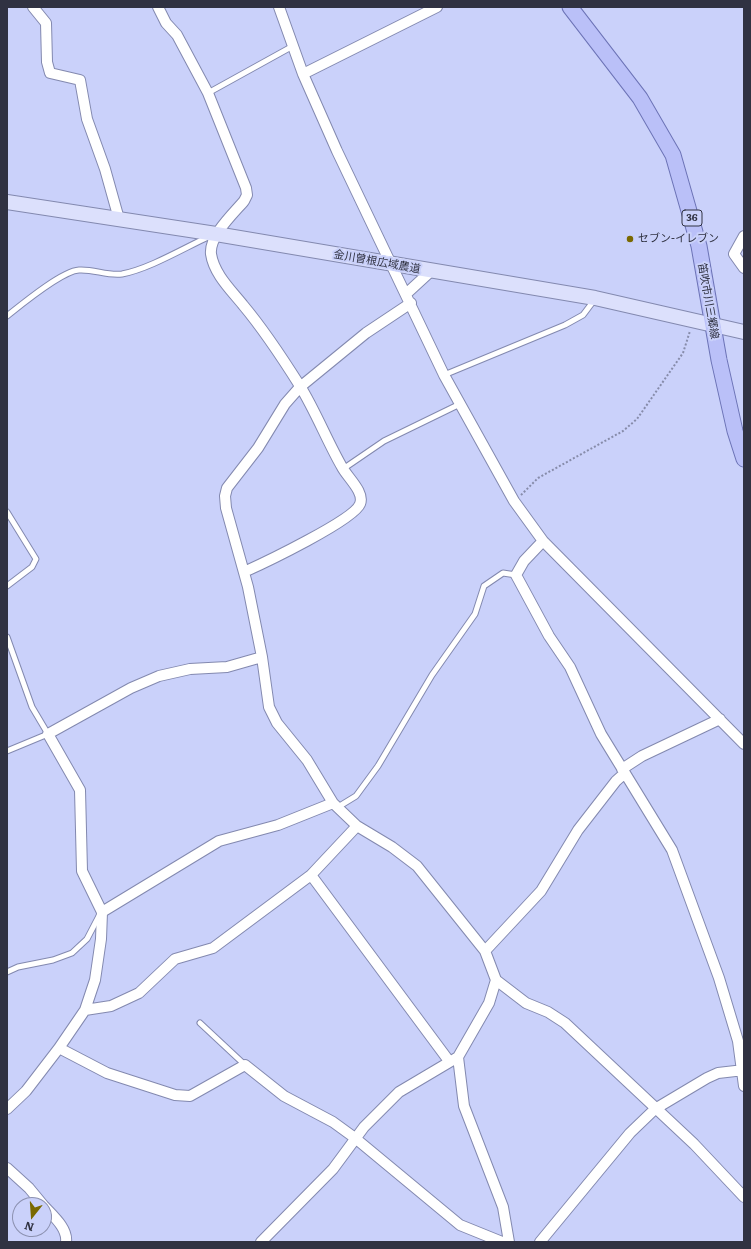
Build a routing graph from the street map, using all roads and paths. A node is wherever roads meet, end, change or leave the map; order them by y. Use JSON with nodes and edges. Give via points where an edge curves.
{"nodes":[{"id":1,"x":34,"y":7,"type":"edge"},
{"id":2,"x":158,"y":7,"type":"edge"},
{"id":3,"x":280,"y":7,"type":"edge"},
{"id":4,"x":437,"y":7,"type":"edge"},
{"id":5,"x":570,"y":7,"type":"edge"},
{"id":6,"x":293,"y":46,"type":"junction"},
{"id":7,"x":303,"y":74,"type":"junction"},
{"id":8,"x":208,"y":94,"type":"junction"},
{"id":9,"x":7,"y":202,"type":"edge"},
{"id":10,"x":118,"y":219,"type":"junction"},
{"id":11,"x":216,"y":234,"type":"junction"},
{"id":12,"x":744,"y":236,"type":"edge"},
{"id":13,"x":392,"y":265,"type":"junction"},
{"id":14,"x":744,"y":268,"type":"edge"},
{"id":15,"x":431,"y":271,"type":"junction"},
{"id":16,"x":408,"y":298,"type":"junction"},
{"id":17,"x":596,"y":298,"type":"junction"},
{"id":18,"x":7,"y":316,"type":"edge"},
{"id":19,"x":693,"y":320,"type":"junction"},
{"id":20,"x":712,"y":325,"type":"junction"},
{"id":21,"x":744,"y":332,"type":"edge"},
{"id":22,"x":444,"y":375,"type":"junction"},
{"id":23,"x":300,"y":387,"type":"junction"},
{"id":24,"x":460,"y":404,"type":"junction"},
{"id":25,"x":744,"y":459,"type":"edge"},
{"id":26,"x":343,"y":469,"type":"junction"},
{"id":27,"x":514,"y":501,"type":"junction"},
{"id":28,"x":7,"y":512,"type":"edge"},
{"id":29,"x":543,"y":541,"type":"junction"},
{"id":30,"x":244,"y":572,"type":"junction"},
{"id":31,"x":516,"y":575,"type":"junction"},
{"id":32,"x":7,"y":586,"type":"edge"},
{"id":33,"x":7,"y":637,"type":"edge"},
{"id":34,"x":262,"y":658,"type":"junction"},
{"id":35,"x":720,"y":719,"type":"junction"},
{"id":36,"x":48,"y":734,"type":"junction"},
{"id":37,"x":744,"y":744,"type":"edge"},
{"id":38,"x":7,"y":751,"type":"edge"},
{"id":39,"x":623,"y":771,"type":"junction"},
{"id":40,"x":335,"y":805,"type":"junction"},
{"id":41,"x":357,"y":826,"type":"junction"},
{"id":42,"x":311,"y":875,"type":"junction"},
{"id":43,"x":102,"y":912,"type":"junction"},
{"id":44,"x":485,"y":951,"type":"junction"},
{"id":45,"x":7,"y":972,"type":"edge"},
{"id":46,"x":496,"y":980,"type":"junction"},
{"id":47,"x":85,"y":1010,"type":"junction"},
{"id":48,"x":200,"y":1023,"type":"dead end"},
{"id":49,"x":59,"y":1048,"type":"junction"},
{"id":50,"x":458,"y":1057,"type":"junction"},
{"id":51,"x":449,"y":1061,"type":"junction"},
{"id":52,"x":245,"y":1065,"type":"junction"},
{"id":53,"x":743,"y":1070,"type":"edge"},
{"id":54,"x":744,"y":1086,"type":"edge"},
{"id":55,"x":655,"y":1109,"type":"junction"},
{"id":56,"x":7,"y":1110,"type":"edge"},
{"id":57,"x":356,"y":1138,"type":"junction"},
{"id":58,"x":7,"y":1168,"type":"edge"},
{"id":59,"x":37,"y":1197,"type":"edge"},
{"id":60,"x":744,"y":1197,"type":"edge"},
{"id":61,"x":52,"y":1214,"type":"edge"},
{"id":62,"x":66,"y":1242,"type":"edge"},
{"id":63,"x":261,"y":1242,"type":"edge"},
{"id":64,"x":502,"y":1242,"type":"edge"},
{"id":65,"x":509,"y":1242,"type":"edge"},
{"id":66,"x":540,"y":1242,"type":"edge"}],
"edges":[{"from":1,"to":10,"type":"street","via":[[46,23],[47,62],[50,73],[80,80],[87,119],[105,169]]},
{"from":2,"to":8,"type":"street","via":[[166,23],[177,34]]},
{"from":3,"to":6,"type":"street"},
{"from":4,"to":7,"type":"street"},
{"from":5,"to":20,"type":"main road","name":"笛吹市川三郷線","number":"36","via":[[640,98],[673,155],[699,246]]},
{"from":6,"to":7,"type":"street"},
{"from":6,"to":8,"type":"lane"},
{"from":7,"to":13,"type":"street","via":[[337,152]]},
{"from":8,"to":11,"type":"street","via":[[247,195]]},
{"from":9,"to":10,"type":"street","name":"金川曽根広域農道"},
{"from":10,"to":11,"type":"street","name":"金川曽根広域農道"},
{"from":11,"to":13,"type":"street","name":"金川曽根広域農道"},
{"from":11,"to":18,"type":"lane","via":[[122,274],[77,270],[45,286]]},
{"from":11,"to":23,"type":"street","via":[[211,253],[220,277],[252,315]]},
{"from":12,"to":14,"type":"street","via":[[734,254]]},
{"from":13,"to":15,"type":"street","name":"金川曽根広域農道"},
{"from":13,"to":16,"type":"street"},
{"from":15,"to":16,"type":"street"},
{"from":15,"to":17,"type":"street","name":"金川曽根広域農道"},
{"from":16,"to":22,"type":"street"},
{"from":16,"to":23,"type":"street"},
{"from":17,"to":19,"type":"street","name":"金川曽根広域農道"},
{"from":17,"to":22,"type":"lane","via":[[583,316]]},
{"from":19,"to":20,"type":"street","name":"金川曽根広域農道"},
{"from":19,"to":27,"type":"path","via":[[684,353],[637,419],[623,431],[538,478]]},
{"from":20,"to":21,"type":"street","name":"金川曽根広域農道"},
{"from":20,"to":25,"type":"main road","name":"笛吹市川三郷線","number":"36","via":[[735,431]]},
{"from":22,"to":24,"type":"street"},
{"from":23,"to":26,"type":"street"},
{"from":23,"to":30,"type":"street","via":[[285,404],[258,448],[226,492],[226,508]]},
{"from":24,"to":26,"type":"lane","via":[[384,440]]},
{"from":24,"to":27,"type":"street"},
{"from":26,"to":30,"type":"street","via":[[361,495],[358,509],[280,556]]},
{"from":27,"to":29,"type":"street"},
{"from":28,"to":32,"type":"lane","via":[[36,559],[32,567]]},
{"from":29,"to":31,"type":"street","via":[[524,561]]},
{"from":29,"to":35,"type":"street"},
{"from":30,"to":34,"type":"street"},
{"from":31,"to":39,"type":"street","via":[[549,636],[570,667],[600,734]]},
{"from":31,"to":40,"type":"lane","via":[[503,573],[484,586],[475,614],[432,675],[378,766],[356,796]]},
{"from":33,"to":36,"type":"lane","via":[[32,707]]},
{"from":34,"to":36,"type":"street","via":[[227,667],[190,669],[159,676],[131,688]]},
{"from":34,"to":40,"type":"street","via":[[269,707],[277,723],[307,760]]},
{"from":35,"to":37,"type":"street"},
{"from":35,"to":39,"type":"street","via":[[642,756]]},
{"from":36,"to":38,"type":"lane"},
{"from":36,"to":43,"type":"street","via":[[80,790],[82,871]]},
{"from":39,"to":44,"type":"street","via":[[578,830],[541,891]]},
{"from":39,"to":53,"type":"street","via":[[672,850],[719,978],[738,1041]]},
{"from":40,"to":41,"type":"street"},
{"from":40,"to":43,"type":"street","via":[[278,825],[219,841]]},
{"from":41,"to":42,"type":"street"},
{"from":41,"to":44,"type":"street","via":[[417,866]]},
{"from":42,"to":47,"type":"street","via":[[213,948],[175,959],[139,993],[112,1006]]},
{"from":42,"to":51,"type":"street"},
{"from":43,"to":45,"type":"lane","via":[[88,938],[72,953]]},
{"from":43,"to":47,"type":"street","via":[[95,980]]},
{"from":44,"to":46,"type":"street"},
{"from":46,"to":50,"type":"street","via":[[489,1004]]},
{"from":46,"to":55,"type":"street","via":[[526,1003],[548,1012],[565,1023]]},
{"from":47,"to":49,"type":"street"},
{"from":48,"to":52,"type":"lane"},
{"from":49,"to":52,"type":"street","via":[[107,1073],[175,1095],[190,1096]]},
{"from":49,"to":56,"type":"street","via":[[26,1091]]},
{"from":50,"to":51,"type":"street"},
{"from":50,"to":65,"type":"street","via":[[464,1106],[502,1207]]},
{"from":51,"to":57,"type":"street","via":[[399,1092]]},
{"from":52,"to":57,"type":"street","via":[[284,1096],[333,1122]]},
{"from":53,"to":54,"type":"street"},
{"from":53,"to":55,"type":"street","via":[[718,1073],[706,1078]]},
{"from":55,"to":60,"type":"street","via":[[694,1144]]},
{"from":55,"to":66,"type":"street","via":[[630,1133]]},
{"from":57,"to":63,"type":"street","via":[[333,1169]]},
{"from":57,"to":64,"type":"street","via":[[460,1226]]},
{"from":58,"to":59,"type":"street"},
{"from":61,"to":62,"type":"street","via":[[62,1226]]}]}
